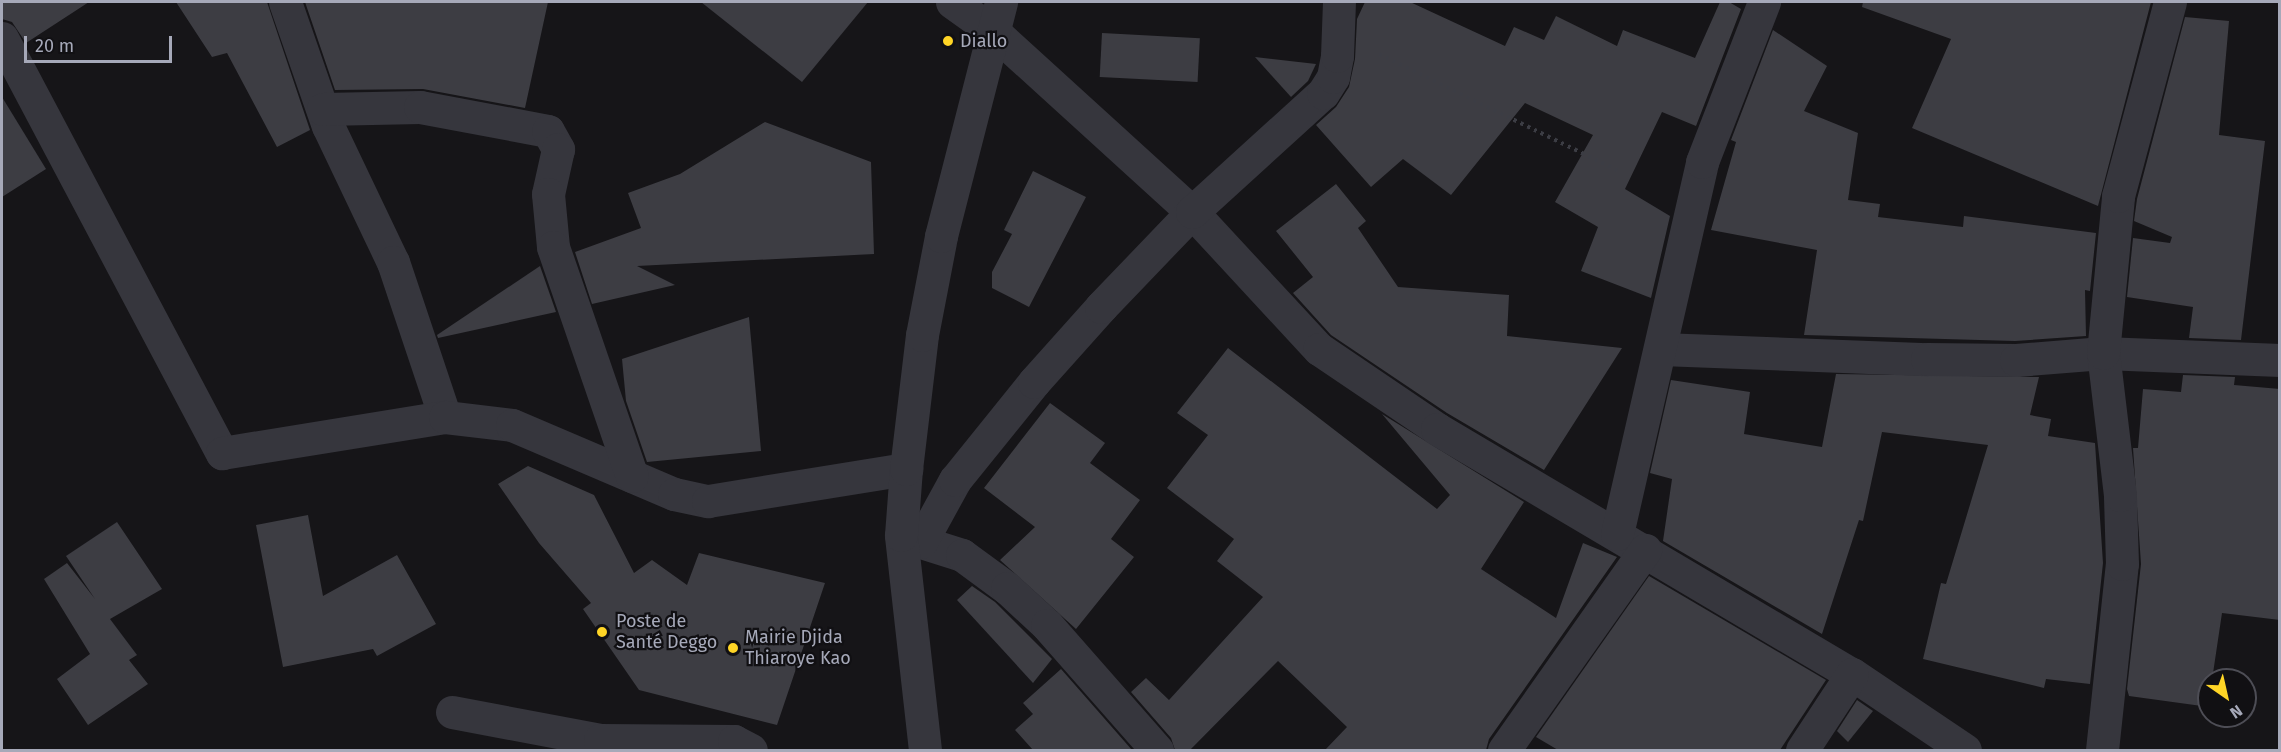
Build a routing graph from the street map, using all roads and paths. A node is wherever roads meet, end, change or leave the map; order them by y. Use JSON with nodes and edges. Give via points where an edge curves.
{"nodes":[{"id":1,"x":285,"y":2,"type":"edge"},
{"id":2,"x":952,"y":2,"type":"edge"},
{"id":3,"x":1338,"y":2,"type":"edge"},
{"id":4,"x":1764,"y":2,"type":"edge"},
{"id":5,"x":2170,"y":2,"type":"edge"},
{"id":6,"x":997,"y":17,"type":"edge"},
{"id":7,"x":1337,"y":35,"type":"junction"},
{"id":8,"x":2,"y":38,"type":"edge"},
{"id":9,"x":323,"y":109,"type":"junction"},
{"id":10,"x":1617,"y":170,"type":"dead end"},
{"id":11,"x":1192,"y":212,"type":"junction"},
{"id":12,"x":1661,"y":349,"type":"junction"},
{"id":13,"x":2103,"y":352,"type":"junction"},
{"id":14,"x":2280,"y":360,"type":"edge"},
{"id":15,"x":445,"y":417,"type":"junction"},
{"id":16,"x":906,"y":469,"type":"junction"},
{"id":17,"x":632,"y":476,"type":"junction"},
{"id":18,"x":911,"y":539,"type":"junction"},
{"id":19,"x":1631,"y":542,"type":"junction"},
{"id":20,"x":1852,"y":674,"type":"junction"},
{"id":21,"x":452,"y":712,"type":"dead end"},
{"id":22,"x":752,"y":750,"type":"edge"},
{"id":23,"x":925,"y":750,"type":"edge"},
{"id":24,"x":1157,"y":750,"type":"edge"},
{"id":25,"x":1504,"y":750,"type":"edge"},
{"id":26,"x":1802,"y":750,"type":"edge"},
{"id":27,"x":1965,"y":750,"type":"edge"},
{"id":28,"x":2102,"y":750,"type":"edge"}],
"edges":[{"from":1,"to":9,"type":"street"},
{"from":2,"to":6,"type":"street"},
{"from":3,"to":7,"type":"street"},
{"from":4,"to":12,"type":"street","via":[[1702,162]]},
{"from":5,"to":13,"type":"street","via":[[2118,196]]},
{"from":6,"to":11,"type":"street"},
{"from":6,"to":16,"type":"street","via":[[941,236],[922,335]]},
{"from":7,"to":10,"type":"path","via":[[1429,76]]},
{"from":7,"to":11,"type":"street","via":[[1333,77],[1323,93]]},
{"from":8,"to":15,"type":"street","via":[[222,453]]},
{"from":9,"to":15,"type":"street","via":[[393,262]]},
{"from":9,"to":17,"type":"street","via":[[420,107],[549,131],[558,149],[548,194],[553,247]]},
{"from":11,"to":18,"type":"street","via":[[1034,382]]},
{"from":11,"to":19,"type":"street","via":[[1319,349],[1437,429]]},
{"from":12,"to":13,"type":"street","via":[[2016,360]]},
{"from":12,"to":19,"type":"street"},
{"from":13,"to":14,"type":"street"},
{"from":13,"to":28,"type":"street","via":[[2120,495],[2122,564]]},
{"from":15,"to":17,"type":"street","via":[[512,425]]},
{"from":16,"to":17,"type":"street","via":[[708,501],[674,494]]},
{"from":16,"to":18,"type":"street"},
{"from":18,"to":23,"type":"street"},
{"from":18,"to":24,"type":"street","via":[[962,555],[1007,588],[1047,625]]},
{"from":19,"to":20,"type":"street"},
{"from":19,"to":25,"type":"street"},
{"from":20,"to":26,"type":"street"},
{"from":20,"to":27,"type":"street"},
{"from":21,"to":22,"type":"street","via":[[600,740],[734,741]]}]}
